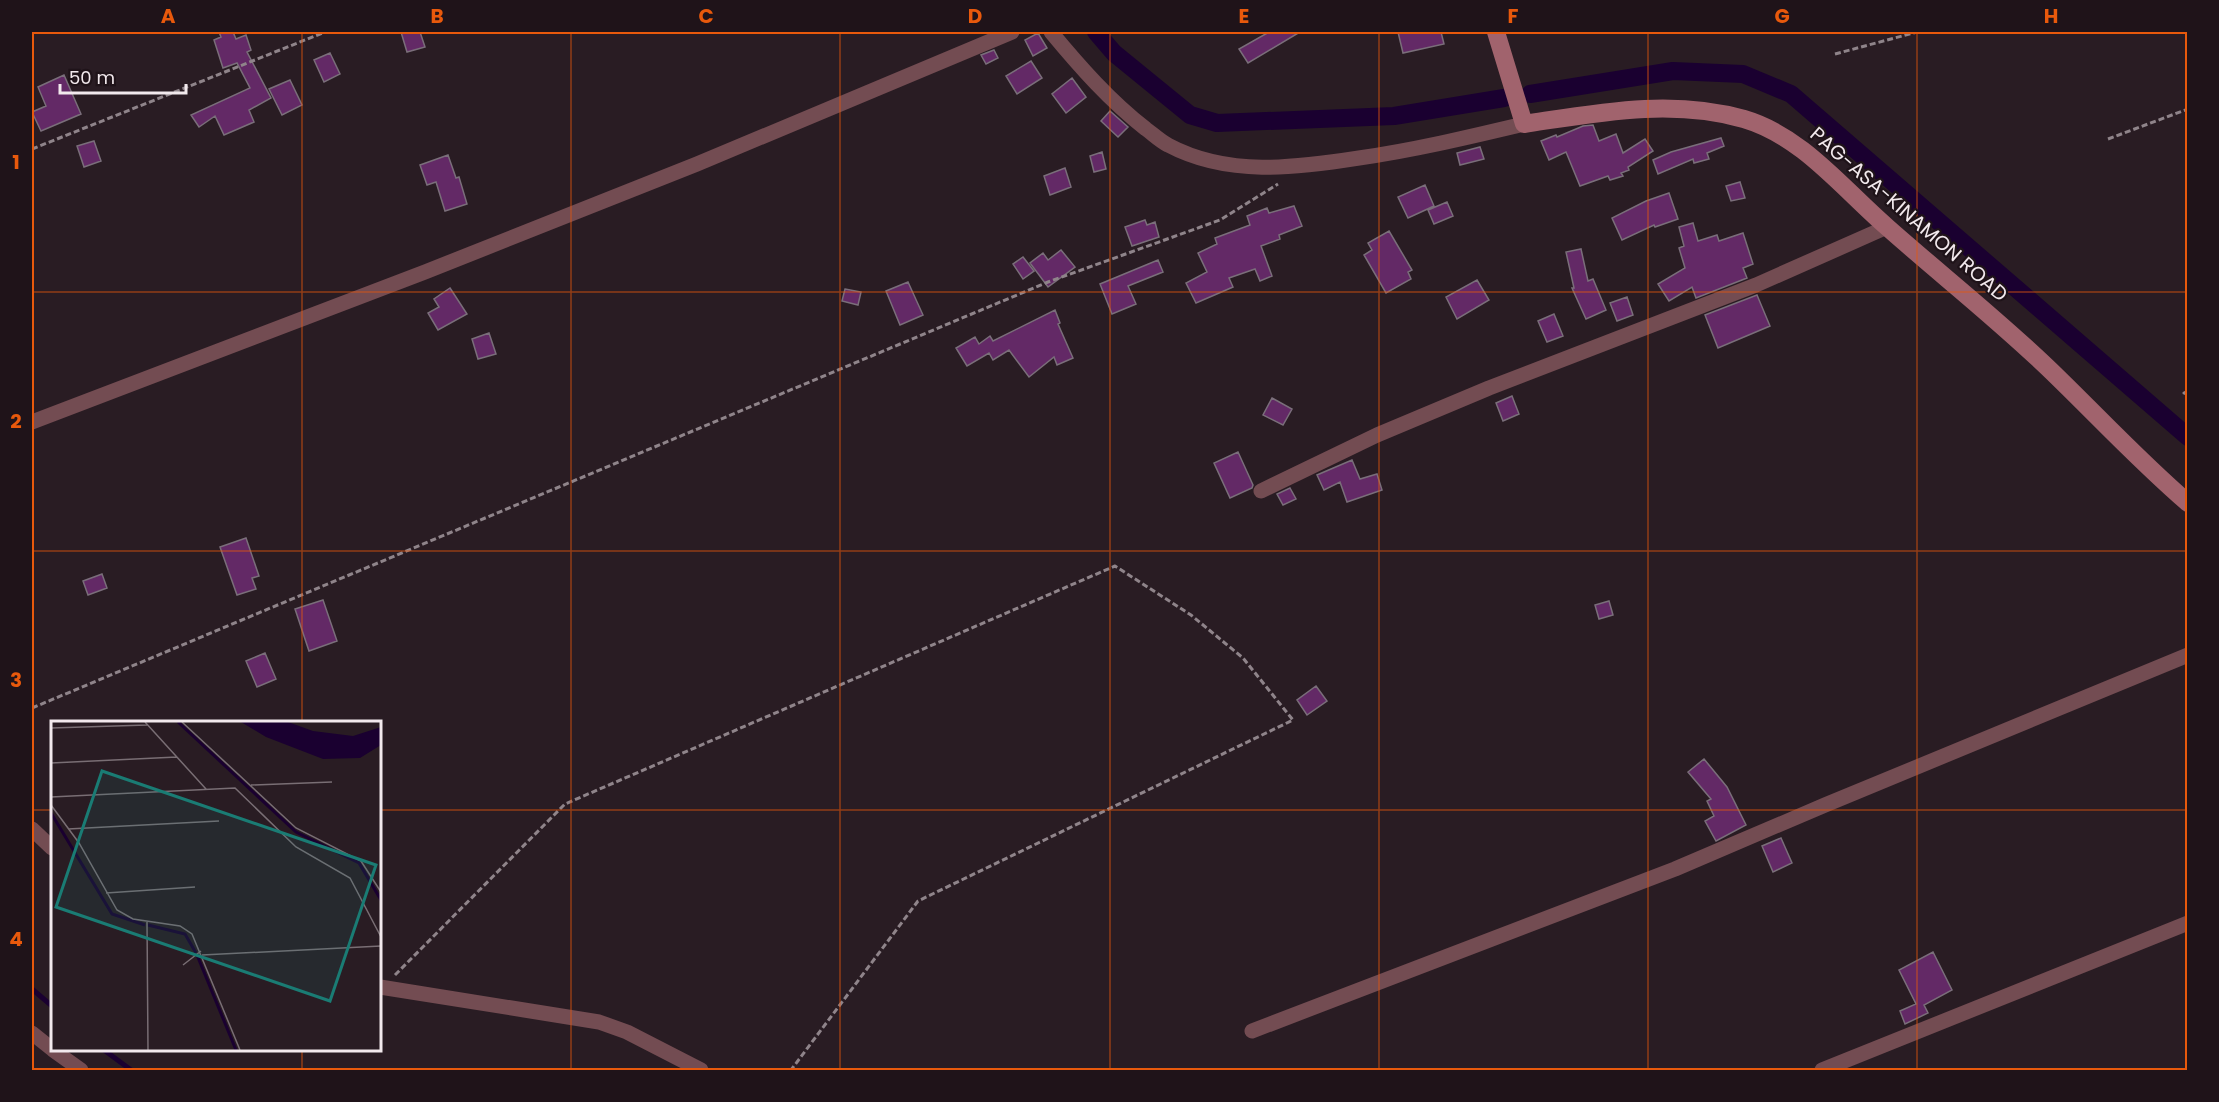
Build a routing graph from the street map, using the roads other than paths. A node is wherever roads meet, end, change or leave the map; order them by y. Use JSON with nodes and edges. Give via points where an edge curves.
{"nodes":[{"id":1,"x":1012,"y":32,"type":"edge"},
{"id":2,"x":1052,"y":32,"type":"edge"},
{"id":3,"x":1496,"y":32,"type":"edge"},
{"id":4,"x":1524,"y":124,"type":"junction"},
{"id":5,"x":1887,"y":228,"type":"junction"},
{"id":6,"x":32,"y":422,"type":"edge"},
{"id":7,"x":1261,"y":491,"type":"dead end"},
{"id":8,"x":2187,"y":503,"type":"edge"},
{"id":9,"x":2187,"y":655,"type":"edge"},
{"id":10,"x":32,"y":829,"type":"edge"},
{"id":11,"x":51,"y":847,"type":"edge"},
{"id":12,"x":2187,"y":923,"type":"edge"},
{"id":13,"x":381,"y":987,"type":"edge"},
{"id":14,"x":1252,"y":1031,"type":"dead end"},
{"id":15,"x":32,"y":1033,"type":"edge"},
{"id":16,"x":51,"y":1047,"type":"edge"},
{"id":17,"x":56,"y":1051,"type":"edge"},
{"id":18,"x":81,"y":1071,"type":"edge"},
{"id":19,"x":701,"y":1071,"type":"edge"},
{"id":20,"x":1822,"y":1071,"type":"edge"}],
"edges":[{"from":1,"to":6,"type":"street","via":[[435,268]]},
{"from":2,"to":4,"type":"street","via":[[1134,120],[1166,144],[1194,158],[1230,166],[1305,167],[1436,145]]},
{"from":3,"to":4,"type":"street"},
{"from":4,"to":5,"type":"street","name":"PAG-ASA-KINAMON ROAD","via":[[1628,108],[1678,107],[1743,119],[1767,127],[1812,157]]},
{"from":5,"to":7,"type":"street","via":[[1756,285],[1408,422]]},
{"from":5,"to":8,"type":"street","name":"PAG-ASA-KINAMON ROAD","via":[[2004,327]]},
{"from":9,"to":14,"type":"street","via":[[1675,869]]},
{"from":10,"to":11,"type":"street"},
{"from":12,"to":20,"type":"street"},
{"from":13,"to":19,"type":"street","via":[[599,1022],[627,1032]]},
{"from":15,"to":16,"type":"street"},
{"from":17,"to":18,"type":"street"}]}
